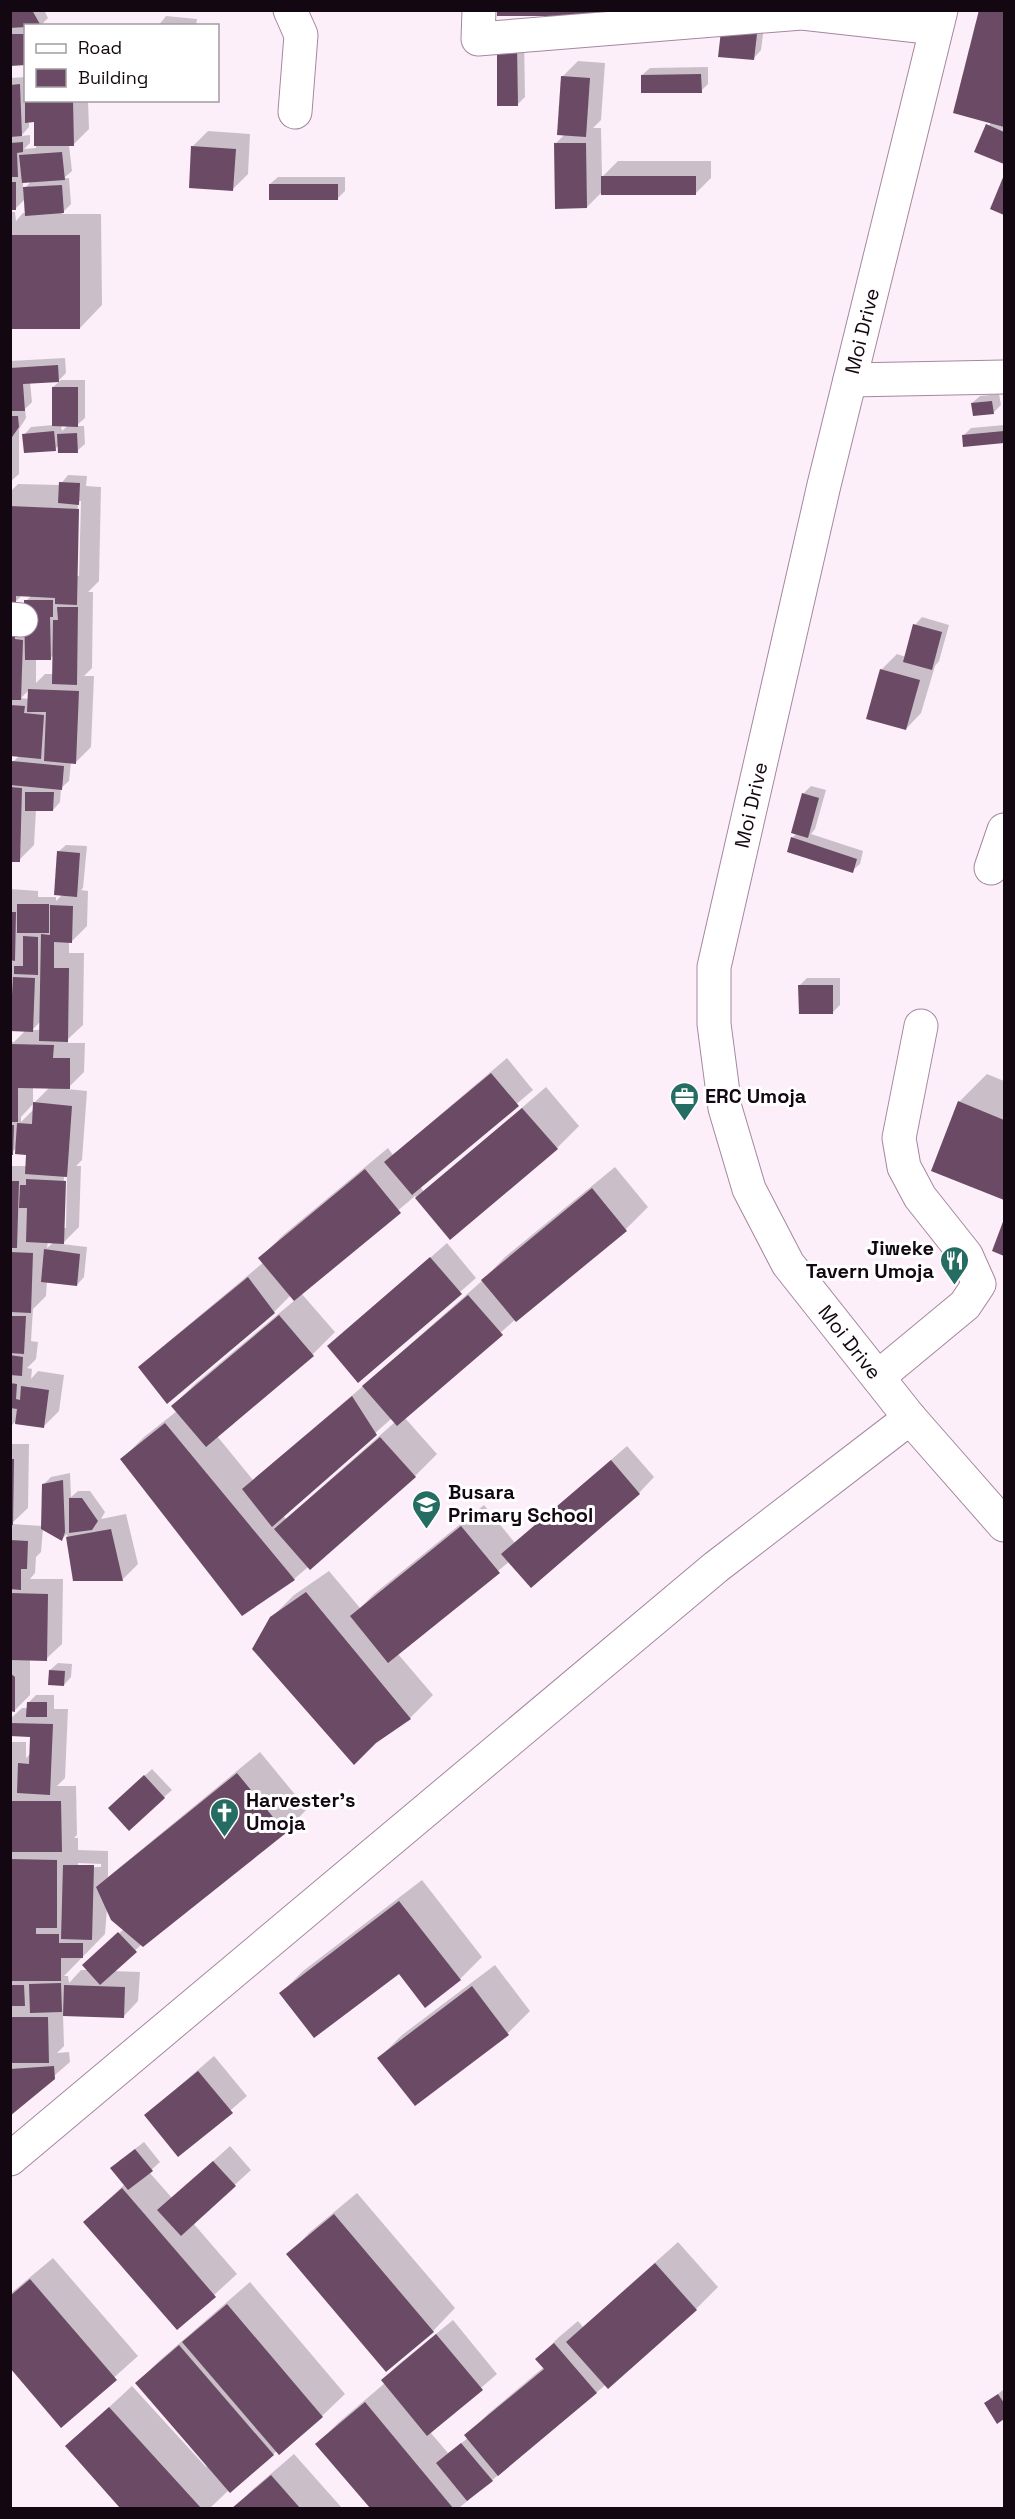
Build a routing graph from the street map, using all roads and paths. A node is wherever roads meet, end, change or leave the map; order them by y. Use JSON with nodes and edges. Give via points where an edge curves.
{"nodes":[{"id":1,"x":290,"y":10,"type":"edge"},
{"id":2,"x":479,"y":10,"type":"edge"},
{"id":3,"x":938,"y":19,"type":"edge"},
{"id":4,"x":295,"y":112,"type":"dead end"},
{"id":5,"x":1005,"y":376,"type":"edge"},
{"id":6,"x":850,"y":380,"type":"junction"},
{"id":7,"x":1005,"y":830,"type":"edge"},
{"id":8,"x":991,"y":868,"type":"dead end"},
{"id":9,"x":921,"y":1026,"type":"dead end"},
{"id":10,"x":878,"y":1377,"type":"junction"},
{"id":11,"x":910,"y":1418,"type":"junction"},
{"id":12,"x":1005,"y":1525,"type":"edge"},
{"id":13,"x":10,"y":2158,"type":"edge"}],
"edges":[{"from":1,"to":4,"type":"street","via":[[301,35]]},
{"from":2,"to":3,"type":"street","via":[[478,39],[802,13]]},
{"from":3,"to":6,"type":"street","name":"Moi Drive"},
{"from":5,"to":6,"type":"street"},
{"from":6,"to":10,"type":"street","name":"Moi Drive","via":[[714,967],[714,1024],[725,1108],[749,1189],[788,1264]]},
{"from":7,"to":8,"type":"street"},
{"from":9,"to":10,"type":"street","via":[[899,1138],[904,1167],[920,1197],[966,1255],[980,1284],[965,1305]]},
{"from":10,"to":11,"type":"street","name":"Moi Drive"},
{"from":11,"to":12,"type":"street","name":"Moi Drive"},
{"from":11,"to":13,"type":"street","via":[[716,1567]]}]}
